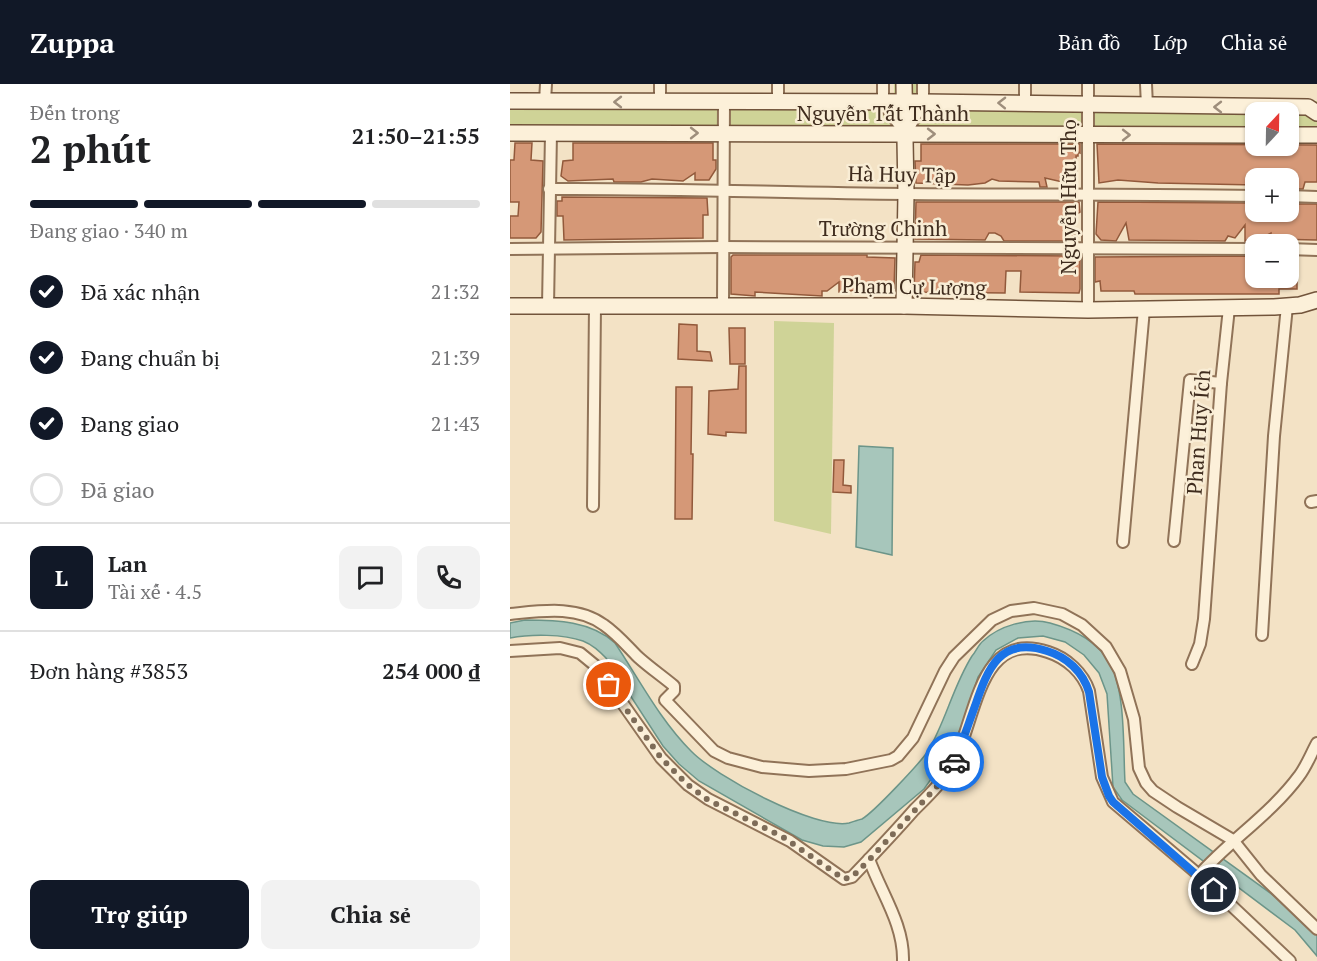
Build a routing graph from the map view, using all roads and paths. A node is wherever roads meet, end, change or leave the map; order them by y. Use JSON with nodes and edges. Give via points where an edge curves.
{"nodes":[{"id":1,"x":546,"y":84,"type":"edge"},
{"id":2,"x":660,"y":84,"type":"edge"},
{"id":3,"x":778,"y":84,"type":"edge"},
{"id":4,"x":883,"y":84,"type":"edge"},
{"id":5,"x":904,"y":84,"type":"edge"},
{"id":6,"x":923,"y":84,"type":"edge"},
{"id":7,"x":1025,"y":84,"type":"edge"},
{"id":8,"x":1088,"y":84,"type":"edge"},
{"id":9,"x":1146,"y":84,"type":"edge"},
{"id":10,"x":510,"y":101,"type":"edge"},
{"id":11,"x":545,"y":101,"type":"junction"},
{"id":12,"x":660,"y":102,"type":"junction"},
{"id":13,"x":724,"y":102,"type":"junction"},
{"id":14,"x":778,"y":102,"type":"junction"},
{"id":15,"x":904,"y":102,"type":"junction"},
{"id":16,"x":923,"y":102,"type":"junction"},
{"id":17,"x":883,"y":103,"type":"junction"},
{"id":18,"x":1025,"y":104,"type":"junction"},
{"id":19,"x":1088,"y":104,"type":"junction"},
{"id":20,"x":1147,"y":106,"type":"junction"},
{"id":21,"x":1317,"y":113,"type":"edge"},
{"id":22,"x":510,"y":133,"type":"edge"},
{"id":23,"x":551,"y":133,"type":"junction"},
{"id":24,"x":725,"y":133,"type":"junction"},
{"id":25,"x":906,"y":134,"type":"junction"},
{"id":26,"x":1088,"y":135,"type":"junction"},
{"id":27,"x":1245,"y":135,"type":"edge"},
{"id":28,"x":1299,"y":135,"type":"edge"},
{"id":29,"x":1317,"y":135,"type":"edge"},
{"id":30,"x":549,"y":189,"type":"junction"},
{"id":31,"x":723,"y":190,"type":"junction"},
{"id":32,"x":1088,"y":193,"type":"junction"},
{"id":33,"x":906,"y":194,"type":"junction"},
{"id":34,"x":1245,"y":196,"type":"edge"},
{"id":35,"x":1299,"y":196,"type":"edge"},
{"id":36,"x":1317,"y":197,"type":"edge"},
{"id":37,"x":722,"y":246,"type":"junction"},
{"id":38,"x":905,"y":247,"type":"junction"},
{"id":39,"x":549,"y":248,"type":"junction"},
{"id":40,"x":510,"y":249,"type":"edge"},
{"id":41,"x":1087,"y":249,"type":"junction"},
{"id":42,"x":1245,"y":249,"type":"edge"},
{"id":43,"x":1299,"y":249,"type":"edge"},
{"id":44,"x":1317,"y":250,"type":"edge"},
{"id":45,"x":1317,"y":300,"type":"edge"},
{"id":46,"x":510,"y":306,"type":"edge"},
{"id":47,"x":548,"y":306,"type":"junction"},
{"id":48,"x":595,"y":306,"type":"junction"},
{"id":49,"x":723,"y":306,"type":"junction"},
{"id":50,"x":904,"y":306,"type":"junction"},
{"id":51,"x":1287,"y":306,"type":"junction"},
{"id":52,"x":1229,"y":308,"type":"junction"},
{"id":53,"x":1144,"y":309,"type":"junction"},
{"id":54,"x":1088,"y":310,"type":"junction"},
{"id":55,"x":1221,"y":383,"type":"junction"},
{"id":56,"x":593,"y":506,"type":"dead end"},
{"id":57,"x":1174,"y":540,"type":"dead end"},
{"id":58,"x":1123,"y":542,"type":"dead end"},
{"id":59,"x":510,"y":614,"type":"edge"},
{"id":60,"x":1262,"y":635,"type":"dead end"},
{"id":61,"x":510,"y":651,"type":"edge"},
{"id":62,"x":1192,"y":664,"type":"dead end"},
{"id":63,"x":1317,"y":743,"type":"edge"},
{"id":64,"x":1231,"y":842,"type":"junction"},
{"id":65,"x":869,"y":860,"type":"junction"},
{"id":66,"x":1202,"y":872,"type":"junction"},
{"id":67,"x":1317,"y":929,"type":"edge"},
{"id":68,"x":903,"y":961,"type":"edge"},
{"id":69,"x":1290,"y":961,"type":"edge"}],
"edges":[{"from":1,"to":11,"type":"street"},
{"from":2,"to":12,"type":"street"},
{"from":3,"to":14,"type":"street"},
{"from":4,"to":17,"type":"street"},
{"from":5,"to":15,"type":"street"},
{"from":6,"to":16,"type":"street"},
{"from":7,"to":18,"type":"street"},
{"from":8,"to":19,"type":"street","name":"Nguyễn Hữu Thọ"},
{"from":9,"to":20,"type":"street"},
{"from":10,"to":11,"type":"street","name":"Nguyễn Tất Thành"},
{"from":12,"to":11,"type":"street","name":"Nguyễn Tất Thành","one_way":true},
{"from":12,"to":13,"type":"street","name":"Nguyễn Tất Thành"},
{"from":13,"to":14,"type":"street","name":"Nguyễn Tất Thành"},
{"from":13,"to":24,"type":"street"},
{"from":14,"to":17,"type":"street","name":"Nguyễn Tất Thành"},
{"from":15,"to":16,"type":"street","name":"Nguyễn Tất Thành"},
{"from":15,"to":17,"type":"street","name":"Nguyễn Tất Thành"},
{"from":15,"to":25,"type":"street"},
{"from":18,"to":16,"type":"street","name":"Nguyễn Tất Thành","one_way":true},
{"from":16,"to":25,"type":"street"},
{"from":17,"to":25,"type":"street"},
{"from":18,"to":19,"type":"street","name":"Nguyễn Tất Thành"},
{"from":19,"to":20,"type":"street","name":"Nguyễn Tất Thành"},
{"from":19,"to":26,"type":"street","name":"Nguyễn Hữu Thọ"},
{"from":21,"to":20,"type":"street","name":"Nguyễn Tất Thành","one_way":true,"via":[[1308,108]]},
{"from":22,"to":23,"type":"street","name":"Nguyễn Tất Thành"},
{"from":23,"to":24,"type":"street","name":"Nguyễn Tất Thành","one_way":true},
{"from":23,"to":30,"type":"street"},
{"from":24,"to":25,"type":"street","name":"Nguyễn Tất Thành"},
{"from":24,"to":31,"type":"street"},
{"from":25,"to":26,"type":"street","name":"Nguyễn Tất Thành","one_way":true},
{"from":25,"to":33,"type":"street"},
{"from":26,"to":27,"type":"street","name":"Nguyễn Tất Thành","one_way":true},
{"from":26,"to":32,"type":"street","name":"Nguyễn Hữu Thọ"},
{"from":28,"to":29,"type":"street"},
{"from":30,"to":31,"type":"street","name":"Hà Huy Tập"},
{"from":30,"to":39,"type":"street"},
{"from":31,"to":33,"type":"street","name":"Hà Huy Tập"},
{"from":31,"to":37,"type":"street"},
{"from":32,"to":33,"type":"street","name":"Hà Huy Tập"},
{"from":32,"to":34,"type":"street","name":"Hà Huy Tập"},
{"from":32,"to":41,"type":"street","name":"Nguyễn Hữu Thọ"},
{"from":33,"to":38,"type":"street"},
{"from":35,"to":36,"type":"street"},
{"from":37,"to":38,"type":"street","name":"Trường Chinh"},
{"from":37,"to":39,"type":"street","name":"Trường Chinh"},
{"from":37,"to":49,"type":"street"},
{"from":38,"to":41,"type":"street","name":"Trường Chinh"},
{"from":38,"to":50,"type":"street"},
{"from":39,"to":40,"type":"street","name":"Trường Chinh"},
{"from":39,"to":47,"type":"street"},
{"from":41,"to":42,"type":"street","name":"Trường Chinh"},
{"from":41,"to":54,"type":"street","name":"Nguyễn Hữu Thọ"},
{"from":43,"to":44,"type":"street"},
{"from":45,"to":51,"type":"street","name":"Phạm Cự Lượng"},
{"from":46,"to":47,"type":"street","name":"Phạm Cự Lượng"},
{"from":47,"to":48,"type":"street","name":"Phạm Cự Lượng"},
{"from":48,"to":49,"type":"street","name":"Phạm Cự Lượng"},
{"from":48,"to":56,"type":"street"},
{"from":49,"to":50,"type":"street","name":"Phạm Cự Lượng"},
{"from":50,"to":54,"type":"street","name":"Phạm Cự Lượng"},
{"from":51,"to":52,"type":"street","name":"Phạm Cự Lượng"},
{"from":51,"to":60,"type":"street","via":[[1274,436]]},
{"from":52,"to":53,"type":"street","name":"Phạm Cự Lượng"},
{"from":52,"to":55,"type":"street","name":"Phan Huy Ích"},
{"from":53,"to":54,"type":"street","name":"Phạm Cự Lượng"},
{"from":53,"to":58,"type":"street"},
{"from":55,"to":57,"type":"street","via":[[1190,380]]},
{"from":55,"to":62,"type":"street","name":"Phan Huy Ích","via":[[1204,619]]},
{"from":59,"to":64,"type":"street","via":[[548,610],[590,617],[674,686],[674,692],[664,700],[714,750],[728,758],[762,766],[809,771],[846,769],[895,758],[912,738],[954,657],[992,620],[1011,611],[1035,608],[1062,614],[1082,625],[1106,647],[1120,671],[1134,719],[1139,768],[1146,783]]},
{"from":61,"to":65,"type":"street","via":[[560,648],[580,652],[597,666],[661,758],[698,793],[783,837],[844,879],[852,877]]},
{"from":63,"to":64,"type":"street","via":[[1292,785]]},
{"from":64,"to":66,"type":"street"},
{"from":64,"to":67,"type":"street"},
{"from":65,"to":66,"type":"street","via":[[948,772],[992,666],[1011,650],[1032,647],[1063,658],[1086,682],[1102,777],[1113,802]]},
{"from":65,"to":68,"type":"street","via":[[897,925]]},
{"from":66,"to":69,"type":"street"}]}
